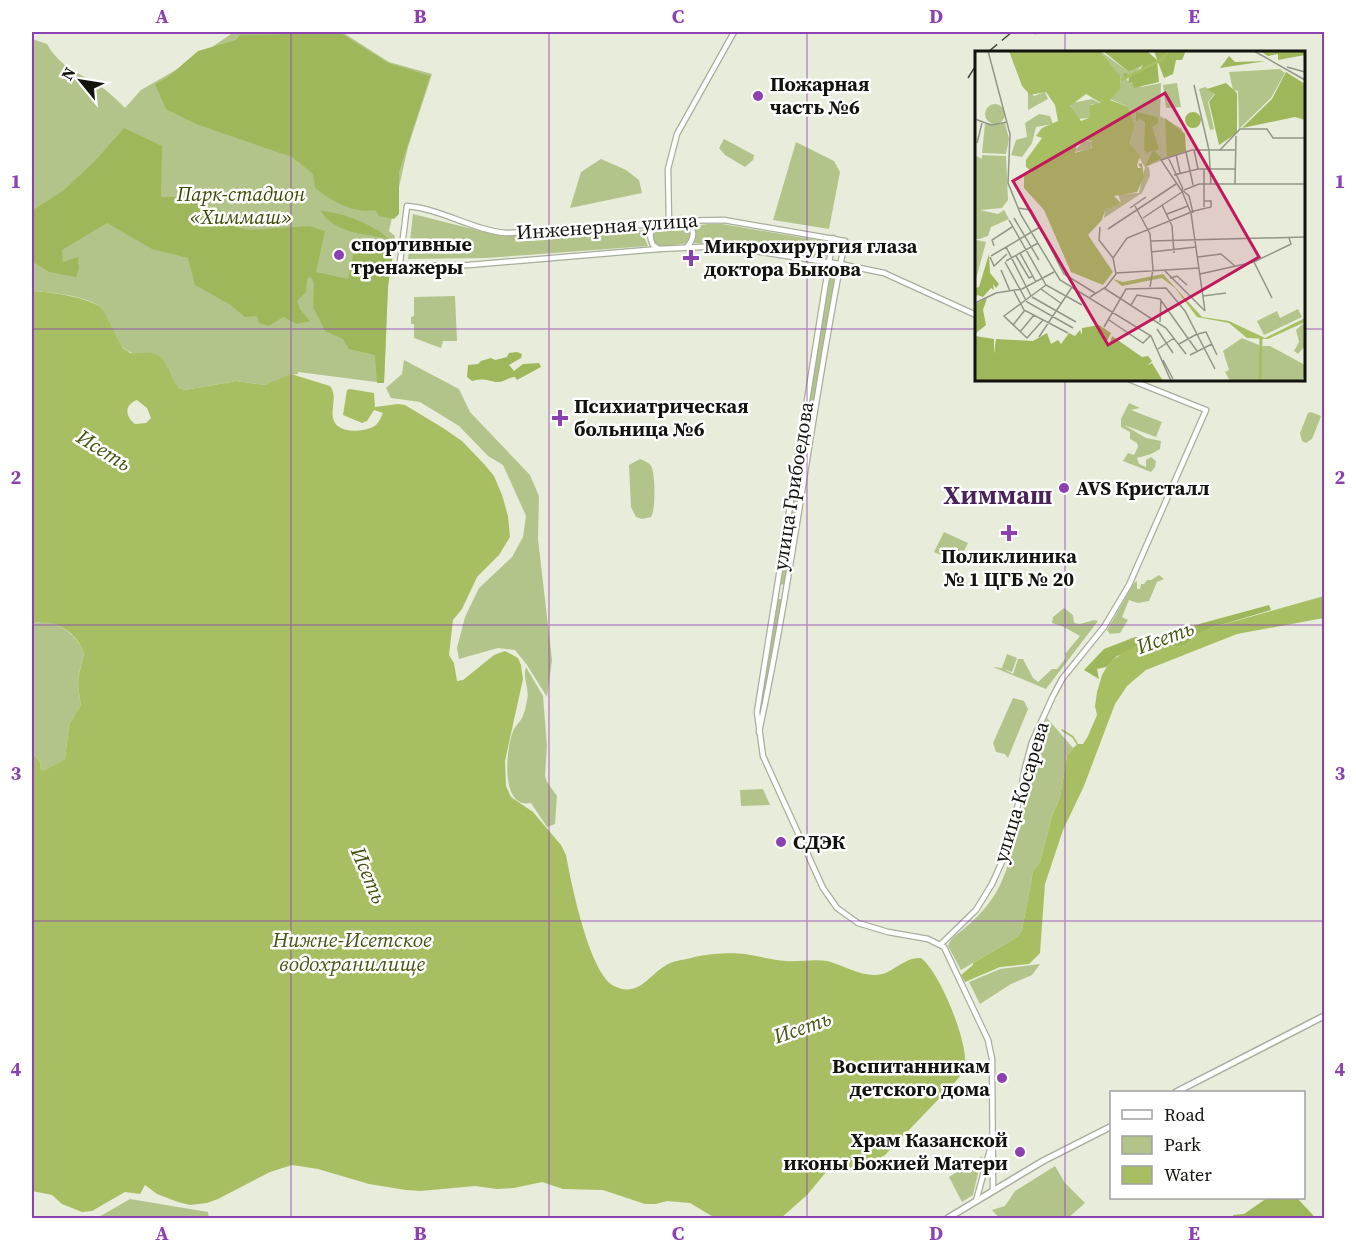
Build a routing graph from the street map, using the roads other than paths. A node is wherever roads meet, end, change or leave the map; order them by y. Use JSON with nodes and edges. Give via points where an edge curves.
{"nodes":[{"id":1,"x":734,"y":32,"type":"edge"},
{"id":2,"x":684,"y":222,"type":"junction"},
{"id":3,"x":669,"y":223,"type":"junction"},
{"id":4,"x":659,"y":224,"type":"junction"},
{"id":5,"x":833,"y":238,"type":"junction"},
{"id":6,"x":845,"y":241,"type":"joint"},
{"id":7,"x":687,"y":247,"type":"junction"},
{"id":8,"x":659,"y":249,"type":"junction"},
{"id":9,"x":828,"y":263,"type":"junction"},
{"id":10,"x":840,"y":264,"type":"junction"},
{"id":11,"x":975,"y":315,"type":"edge"},
{"id":12,"x":1134,"y":381,"type":"edge"},
{"id":13,"x":759,"y":735,"type":"junction"},
{"id":14,"x":941,"y":945,"type":"junction"},
{"id":15,"x":1324,"y":1016,"type":"edge"},
{"id":16,"x":1178,"y":1091,"type":"edge"},
{"id":17,"x":1110,"y":1127,"type":"edge"},
{"id":18,"x":993,"y":1141,"type":"junction"},
{"id":19,"x":993,"y":1190,"type":"junction"},
{"id":20,"x":976,"y":1202,"type":"junction"},
{"id":21,"x":948,"y":1218,"type":"edge"}],
"edges":[{"from":1,"to":3,"type":"main road","via":[[674,144],[668,169]]},
{"from":2,"to":3,"type":"main road","name":"Инженерная улица"},
{"from":2,"to":5,"type":"main road","name":"Инженерная улица","via":[[724,220]]},
{"from":2,"to":7,"type":"main road","via":[[693,228],[692,242]]},
{"from":3,"to":4,"type":"main road","name":"Инженерная улица"},
{"from":4,"to":8,"type":"main road","via":[[650,237]]},
{"from":4,"to":8,"type":"main road","name":"Инженерная улица","via":[[506,233],[424,207],[407,206],[400,262],[403,266],[469,265]]},
{"from":5,"to":6,"type":"main road","name":"Инженерная улица"},
{"from":5,"to":9,"type":"main road","name":"улица Грибоедова"},
{"from":6,"to":10,"type":"main road","name":"улица Грибоедова"},
{"from":7,"to":8,"type":"main road","name":"Инженерная улица"},
{"from":7,"to":9,"type":"main road","name":"Инженерная улица","via":[[722,246]]},
{"from":9,"to":10,"type":"main road","name":"Инженерная улица"},
{"from":9,"to":13,"type":"main road","name":"улица Грибоедова","via":[[757,712]]},
{"from":10,"to":11,"type":"main road","name":"Инженерная улица","via":[[884,273]]},
{"from":10,"to":13,"type":"main road","name":"улица Грибоедова"},
{"from":12,"to":14,"type":"main road","name":"улица Косарева","via":[[1206,410],[1117,607],[1057,687],[1032,742],[1013,830],[992,884],[976,910]]},
{"from":13,"to":14,"type":"main road","name":"улица Грибоедова","via":[[763,756],[805,851],[837,908],[868,928]]},
{"from":14,"to":18,"type":"main road","via":[[988,1040],[992,1059]]},
{"from":15,"to":16,"type":"main road"},
{"from":17,"to":19,"type":"main road"},
{"from":18,"to":19,"type":"main road"},
{"from":18,"to":20,"type":"main road"},
{"from":19,"to":20,"type":"main road"},
{"from":20,"to":21,"type":"main road"}]}
